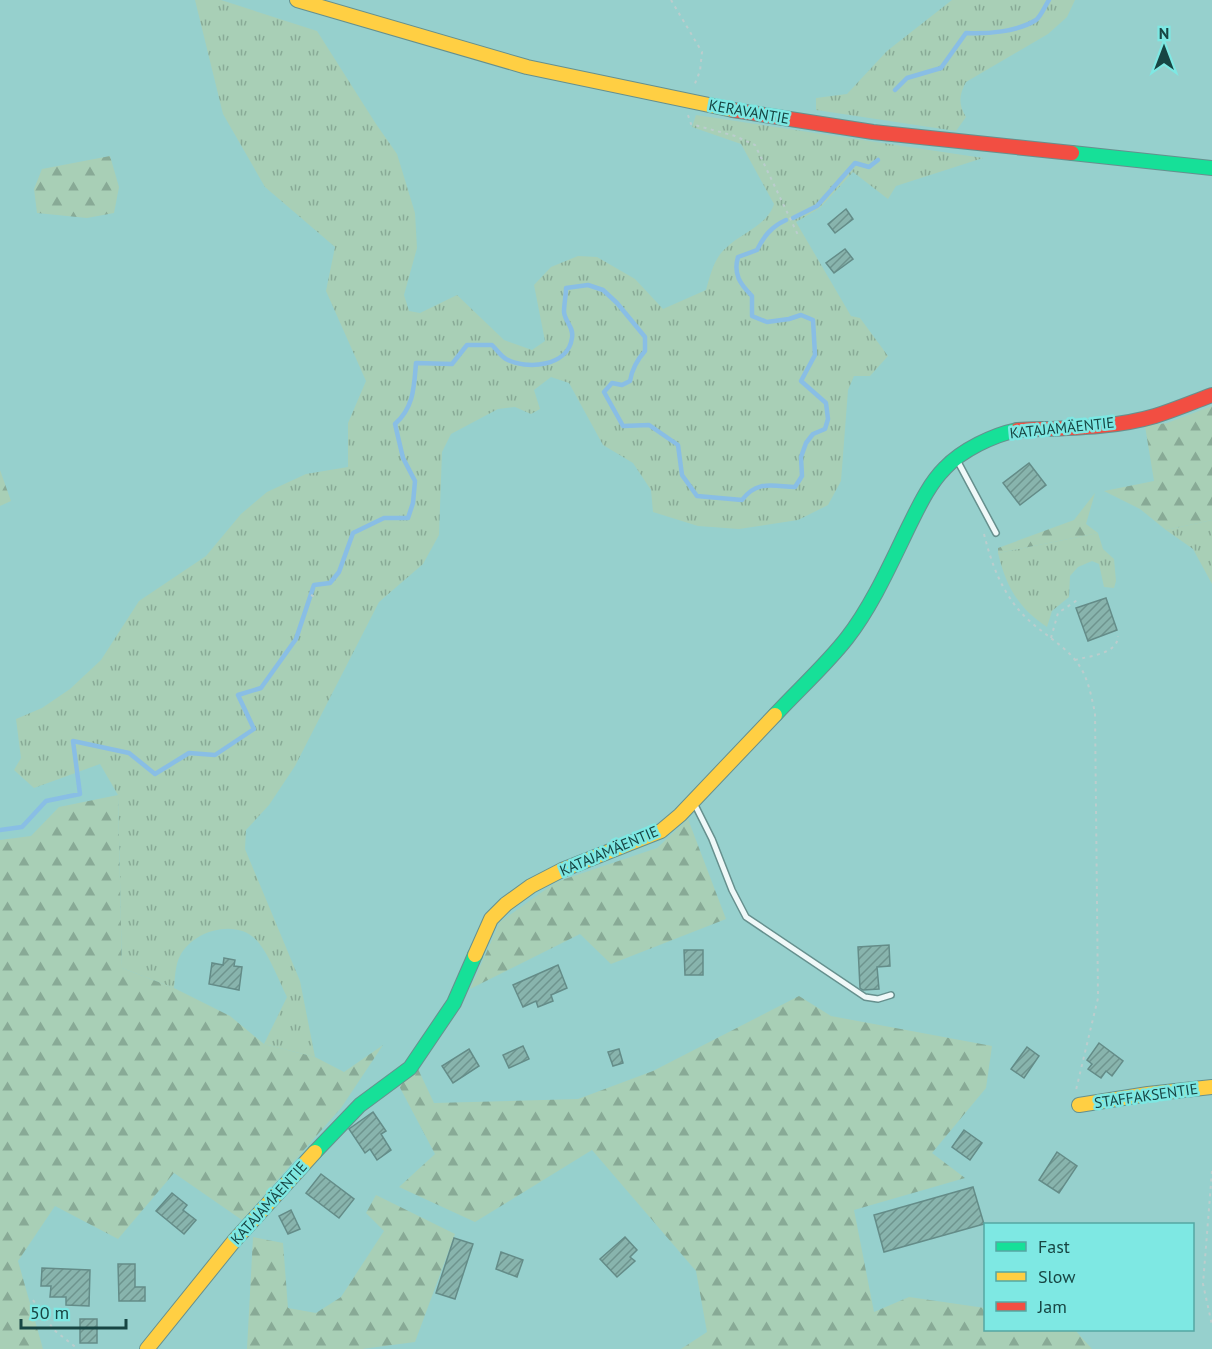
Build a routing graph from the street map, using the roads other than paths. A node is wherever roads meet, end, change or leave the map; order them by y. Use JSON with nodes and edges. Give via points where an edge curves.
{"nodes":[{"id":1,"x":297,"y":0,"type":"edge"},
{"id":2,"x":1212,"y":168,"type":"edge"},
{"id":3,"x":1212,"y":395,"type":"edge"},
{"id":4,"x":956,"y":459,"type":"junction"},
{"id":5,"x":996,"y":533,"type":"dead end"},
{"id":6,"x":693,"y":802,"type":"junction"},
{"id":7,"x":891,"y":995,"type":"dead end"},
{"id":8,"x":1212,"y":1087,"type":"edge"},
{"id":9,"x":1080,"y":1105,"type":"dead end"},
{"id":10,"x":147,"y":1349,"type":"edge"}],
"edges":[{"from":1,"to":2,"type":"street","name":"KERAVANTIE","via":[[527,67],[688,101],[873,132]]},
{"from":3,"to":4,"type":"street","name":"KATAJAMÄENTIE","via":[[1125,422],[1090,428],[1016,430]]},
{"from":4,"to":5,"type":"lane"},
{"from":4,"to":6,"type":"street","name":"KATAJAMÄENTIE","via":[[936,478],[847,638]]},
{"from":6,"to":7,"type":"lane","via":[[746,917],[865,997]]},
{"from":6,"to":10,"type":"street","name":"KATAJAMÄENTIE","via":[[661,831],[531,886],[491,919],[454,1003],[410,1068],[360,1105],[332,1133],[234,1241]]},
{"from":8,"to":9,"type":"street","name":"STAFFAKSENTIE"}]}
